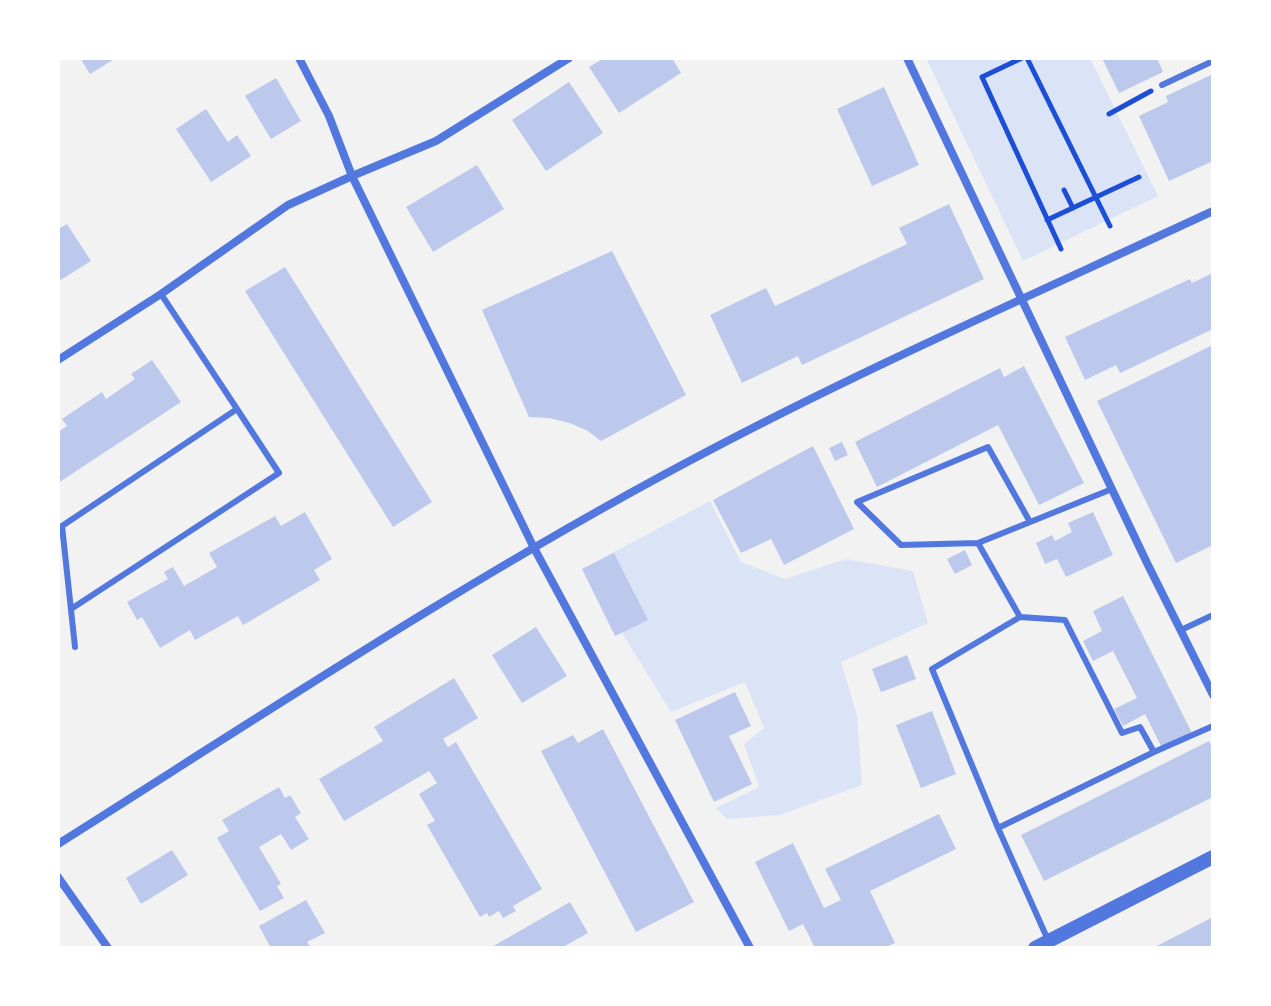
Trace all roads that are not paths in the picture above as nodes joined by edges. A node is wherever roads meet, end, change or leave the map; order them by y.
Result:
1 (299, 58) edge
2 (569, 58) edge
3 (907, 58) edge
4 (1213, 61) edge
5 (1162, 85) road end
6 (352, 176) junction
7 (1213, 211) edge
8 (161, 294) junction
9 (1022, 300) junction
10 (58, 360) edge
11 (237, 409) junction
12 (1112, 489) junction
13 (1030, 522) junction
14 (978, 543) junction
15 (534, 548) junction
16 (71, 609) junction
17 (1213, 615) edge
18 (1020, 617) junction
19 (1181, 630) junction
20 (75, 647) dead end
21 (1213, 695) edge
22 (1213, 726) edge
23 (1154, 752) junction
24 (998, 828) junction
25 (58, 844) edge
26 (1213, 857) edge
27 (58, 877) edge
28 (1041, 945) edge
29 (108, 948) edge
30 (750, 948) edge

1 - 6 street
2 - 6 street
3 - 9 street
4 - 5 lane
6 - 8 street
6 - 15 street
7 - 9 street
8 - 10 street
8 - 11 lane
9 - 12 street
9 - 15 street
11 - 16 lane
11 - 16 lane
12 - 13 lane
12 - 19 street
13 - 14 lane
13 - 14 lane
14 - 18 lane
15 - 25 street
15 - 30 street
16 - 20 lane
17 - 19 lane
18 - 23 lane
18 - 24 lane
19 - 21 street
22 - 23 lane
23 - 24 lane
24 - 28 lane
26 - 28 street
27 - 29 street

